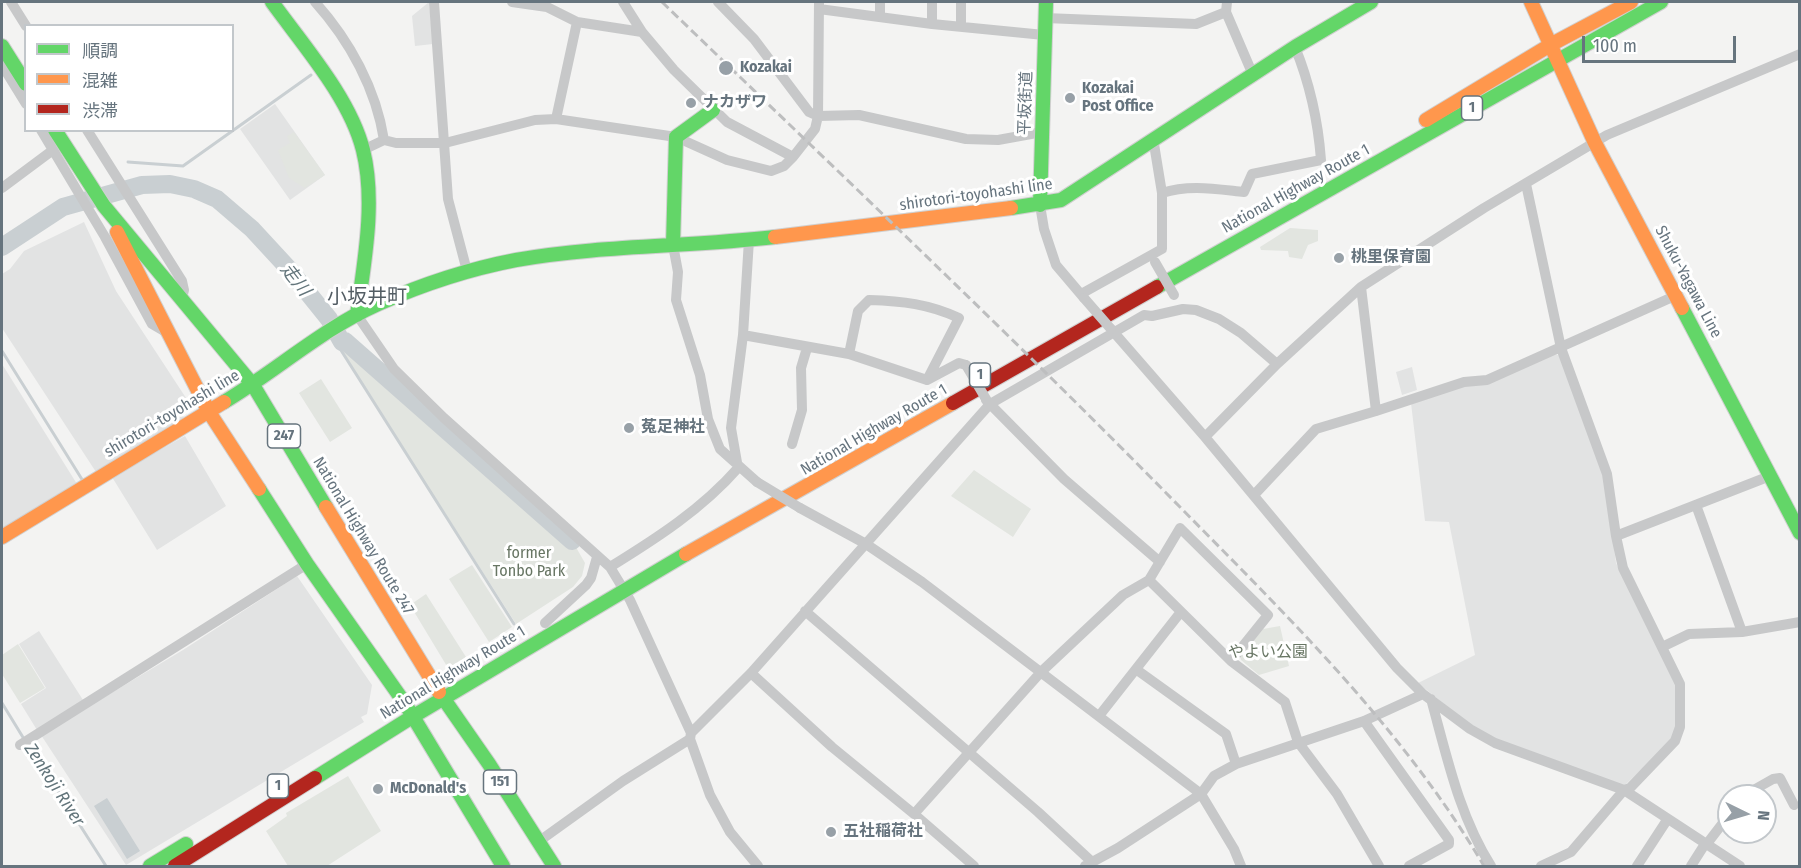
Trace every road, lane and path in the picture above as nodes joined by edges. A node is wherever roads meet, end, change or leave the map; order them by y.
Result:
1 (11, 2) edge
2 (272, 2) edge
3 (315, 2) edge
4 (434, 2) edge
5 (512, 2) edge
6 (623, 2) edge
7 (718, 2) edge
8 (880, 2) edge
9 (932, 2) edge
10 (961, 2) edge
11 (1046, 2) edge
12 (1371, 2) edge
13 (1531, 2) edge
14 (1632, 2) edge
15 (1661, 2) edge
16 (819, 5) edge
17 (1227, 7) edge
18 (880, 17) junction
19 (1045, 18) junction
20 (577, 22) junction
21 (25, 24) edge
22 (932, 24) junction
23 (961, 27) junction
24 (642, 32) junction
25 (1044, 34) junction
26 (1552, 44) junction
27 (2, 46) edge
28 (1295, 47) junction
29 (1800, 54) edge
30 (1558, 60) junction
31 (2, 65) edge
32 (1253, 75) junction
33 (24, 81) edge
34 (24, 101) edge
35 (713, 110) junction
36 (818, 116) junction
37 (556, 119) junction
38 (42, 132) edge
39 (56, 132) edge
40 (88, 132) edge
41 (1042, 132) junction
42 (676, 137) junction
43 (1153, 138) junction
44 (384, 140) junction
45 (445, 143) junction
46 (1595, 143) junction
47 (53, 150) junction
48 (363, 150) junction
49 (793, 157) junction
50 (1526, 184) junction
51 (2, 188) edge
52 (1162, 193) junction
53 (1040, 205) junction
54 (104, 206) junction
55 (749, 240) junction
56 (673, 246) junction
57 (1153, 259) junction
58 (467, 272) junction
59 (1361, 287) junction
60 (1677, 295) junction
61 (1082, 296) junction
62 (182, 298) junction
63 (1171, 313) junction
64 (357, 315) junction
65 (1112, 331) junction
66 (166, 333) junction
67 (744, 335) junction
68 (807, 348) junction
69 (1561, 348) junction
70 (849, 354) junction
71 (1277, 364) junction
72 (927, 380) junction
73 (253, 385) junction
74 (988, 402) junction
75 (1376, 411) junction
76 (209, 412) junction
77 (1205, 436) junction
78 (792, 444) dead end
79 (738, 468) junction
80 (1770, 476) junction
81 (1254, 495) junction
82 (1696, 505) junction
83 (1800, 533) edge
84 (1616, 536) junction
85 (2, 537) edge
86 (866, 544) junction
87 (597, 557) junction
88 (1160, 562) junction
89 (307, 564) junction
90 (610, 567) junction
91 (1149, 580) junction
92 (622, 585) junction
93 (805, 611) junction
94 (1180, 613) junction
95 (1800, 622) edge
96 (545, 623) junction
97 (1742, 632) junction
98 (1662, 647) junction
99 (1231, 661) junction
100 (1137, 670) junction
101 (1041, 672) junction
102 (751, 673) junction
103 (441, 693) junction
104 (1427, 697) junction
105 (409, 711) junction
106 (1099, 716) junction
107 (1365, 721) junction
108 (691, 736) junction
109 (1298, 742) junction
110 (20, 745) dead end
111 (969, 754) junction
112 (1236, 764) junction
113 (1763, 784) edge
114 (1624, 790) junction
115 (1201, 794) junction
116 (1794, 805) dead end
117 (914, 814) junction
118 (1667, 820) junction
119 (1717, 830) edge
120 (538, 842) junction
121 (1706, 844) junction
122 (498, 865) edge
123 (1088, 865) edge
124 (1637, 866) edge
125 (150, 867) edge
126 (175, 867) edge
127 (554, 867) edge
128 (758, 867) edge
129 (974, 867) edge
130 (1241, 867) edge
131 (1379, 867) edge
132 (1409, 867) edge
133 (1491, 867) edge
134 (1541, 867) edge
135 (1691, 867) edge
136 (1740, 867) edge

1 - 21 street
2 - 48 main road
3 - 44 street
4 - 45 street
5 - 20 street
6 - 24 street
7 - 36 street
8 - 18 street
9 - 22 street
10 - 23 street
11 - 19 main road, 平坂街道
12 - 28 main road, shirotori-toyohashi line
13 - 26 main road, Shuku-Yagawa Line
14 - 26 main road, National Highway Route 1 / 1
15 - 30 main road, National Highway Route 1 / 1
16 - 18 street
16 - 36 street
17 - 19 street
17 - 32 street
18 - 22 street
19 - 25 main road, 平坂街道
20 - 24 street
20 - 37 street
22 - 23 street
23 - 25 street
24 - 35 street
25 - 41 main road, 平坂街道
26 - 30 main road, Shuku-Yagawa Line
26 - 92 main road, National Highway Route 1 / 1
27 - 33 main road
28 - 32 main road, shirotori-toyohashi line
28 - 52 street
29 - 46 street
30 - 46 main road, Shuku-Yagawa Line
30 - 92 main road, National Highway Route 1 / 1
31 - 34 street
32 - 43 main road, shirotori-toyohashi line
35 - 42 main road
35 - 49 street
36 - 41 street
36 - 49 street
37 - 42 street
37 - 45 street
38 - 47 street
39 - 54 main road, National Highway Route 247 / 247
40 - 62 street
41 - 53 main road, 平坂街道
42 - 49 street
42 - 56 main road
43 - 52 street
43 - 53 main road, shirotori-toyohashi line
44 - 45 street
44 - 48 street
45 - 58 street
46 - 50 street
46 - 60 main road, Shuku-Yagawa Line
47 - 51 street
47 - 66 street
48 - 64 main road
50 - 59 street
50 - 69 street
52 - 57 street
53 - 55 main road, shirotori-toyohashi line
53 - 61 street
54 - 62 main road, National Highway Route 247 / 247
54 - 66 main road, National Highway Route 247 / 247
55 - 56 main road, shirotori-toyohashi line
55 - 67 street
56 - 58 main road, shirotori-toyohashi line
56 - 79 street
57 - 61 street
57 - 63 street, bridge
58 - 64 main road, shirotori-toyohashi line
59 - 71 street
59 - 75 street
60 - 69 street
60 - 80 main road, Shuku-Yagawa Line
61 - 65 street, bridge
62 - 73 main road, National Highway Route 247 / 247
63 - 65 street
63 - 71 street
64 - 73 main road, shirotori-toyohashi line
64 - 87 street
65 - 74 street
65 - 77 street
66 - 76 main road, National Highway Route 247 / 247
67 - 68 street
67 - 79 street
68 - 70 street
68 - 78 street
69 - 75 street
69 - 84 street
70 - 72 street
70 - 72 street
71 - 77 street
72 - 74 street, bridge
73 - 76 main road, shirotori-toyohashi line
73 - 103 main road, National Highway Route 247 / 247
74 - 86 street
74 - 88 street
75 - 81 street
76 - 85 main road, shirotori-toyohashi line
76 - 89 main road, National Highway Route 247 / 247
77 - 81 street
79 - 86 street, bridge
79 - 90 street
80 - 82 street
80 - 83 main road, Shuku-Yagawa Line
81 - 104 street
82 - 84 street
82 - 97 street
84 - 98 street
86 - 93 street
86 - 101 street
87 - 90 street
87 - 96 street
88 - 91 street
88 - 99 street
89 - 105 main road, National Highway Route 247 / 247
89 - 110 street
90 - 92 street
91 - 94 street
91 - 101 street
92 - 96 main road, National Highway Route 1 / 1
92 - 103 main road, National Highway Route 1 / 1
92 - 108 street
93 - 102 street
93 - 111 street
94 - 99 street
94 - 100 street
95 - 97 street
96 - 103 main road, National Highway Route 1 / 1
97 - 98 street
98 - 114 street
99 - 109 street
100 - 106 street
100 - 112 street
101 - 106 street
101 - 111 street
102 - 108 street
102 - 117 street
103 - 105 main road, National Highway Route 1 / 1
103 - 120 main road, 151
104 - 107 street
104 - 114 street
104 - 133 street
105 - 122 main road, 151
105 - 125 main road, National Highway Route 1 / 1
105 - 126 main road, National Highway Route 1 / 1
106 - 115 street
107 - 109 street
107 - 132 street
108 - 120 street
108 - 128 street
109 - 112 street
109 - 131 street
111 - 117 street
111 - 123 street
112 - 115 street
113 - 116 street
114 - 118 street
114 - 134 street
115 - 123 street
115 - 130 street
117 - 129 street
118 - 121 street
118 - 124 street
119 - 121 street
120 - 127 main road, 151
121 - 135 street
121 - 136 street

